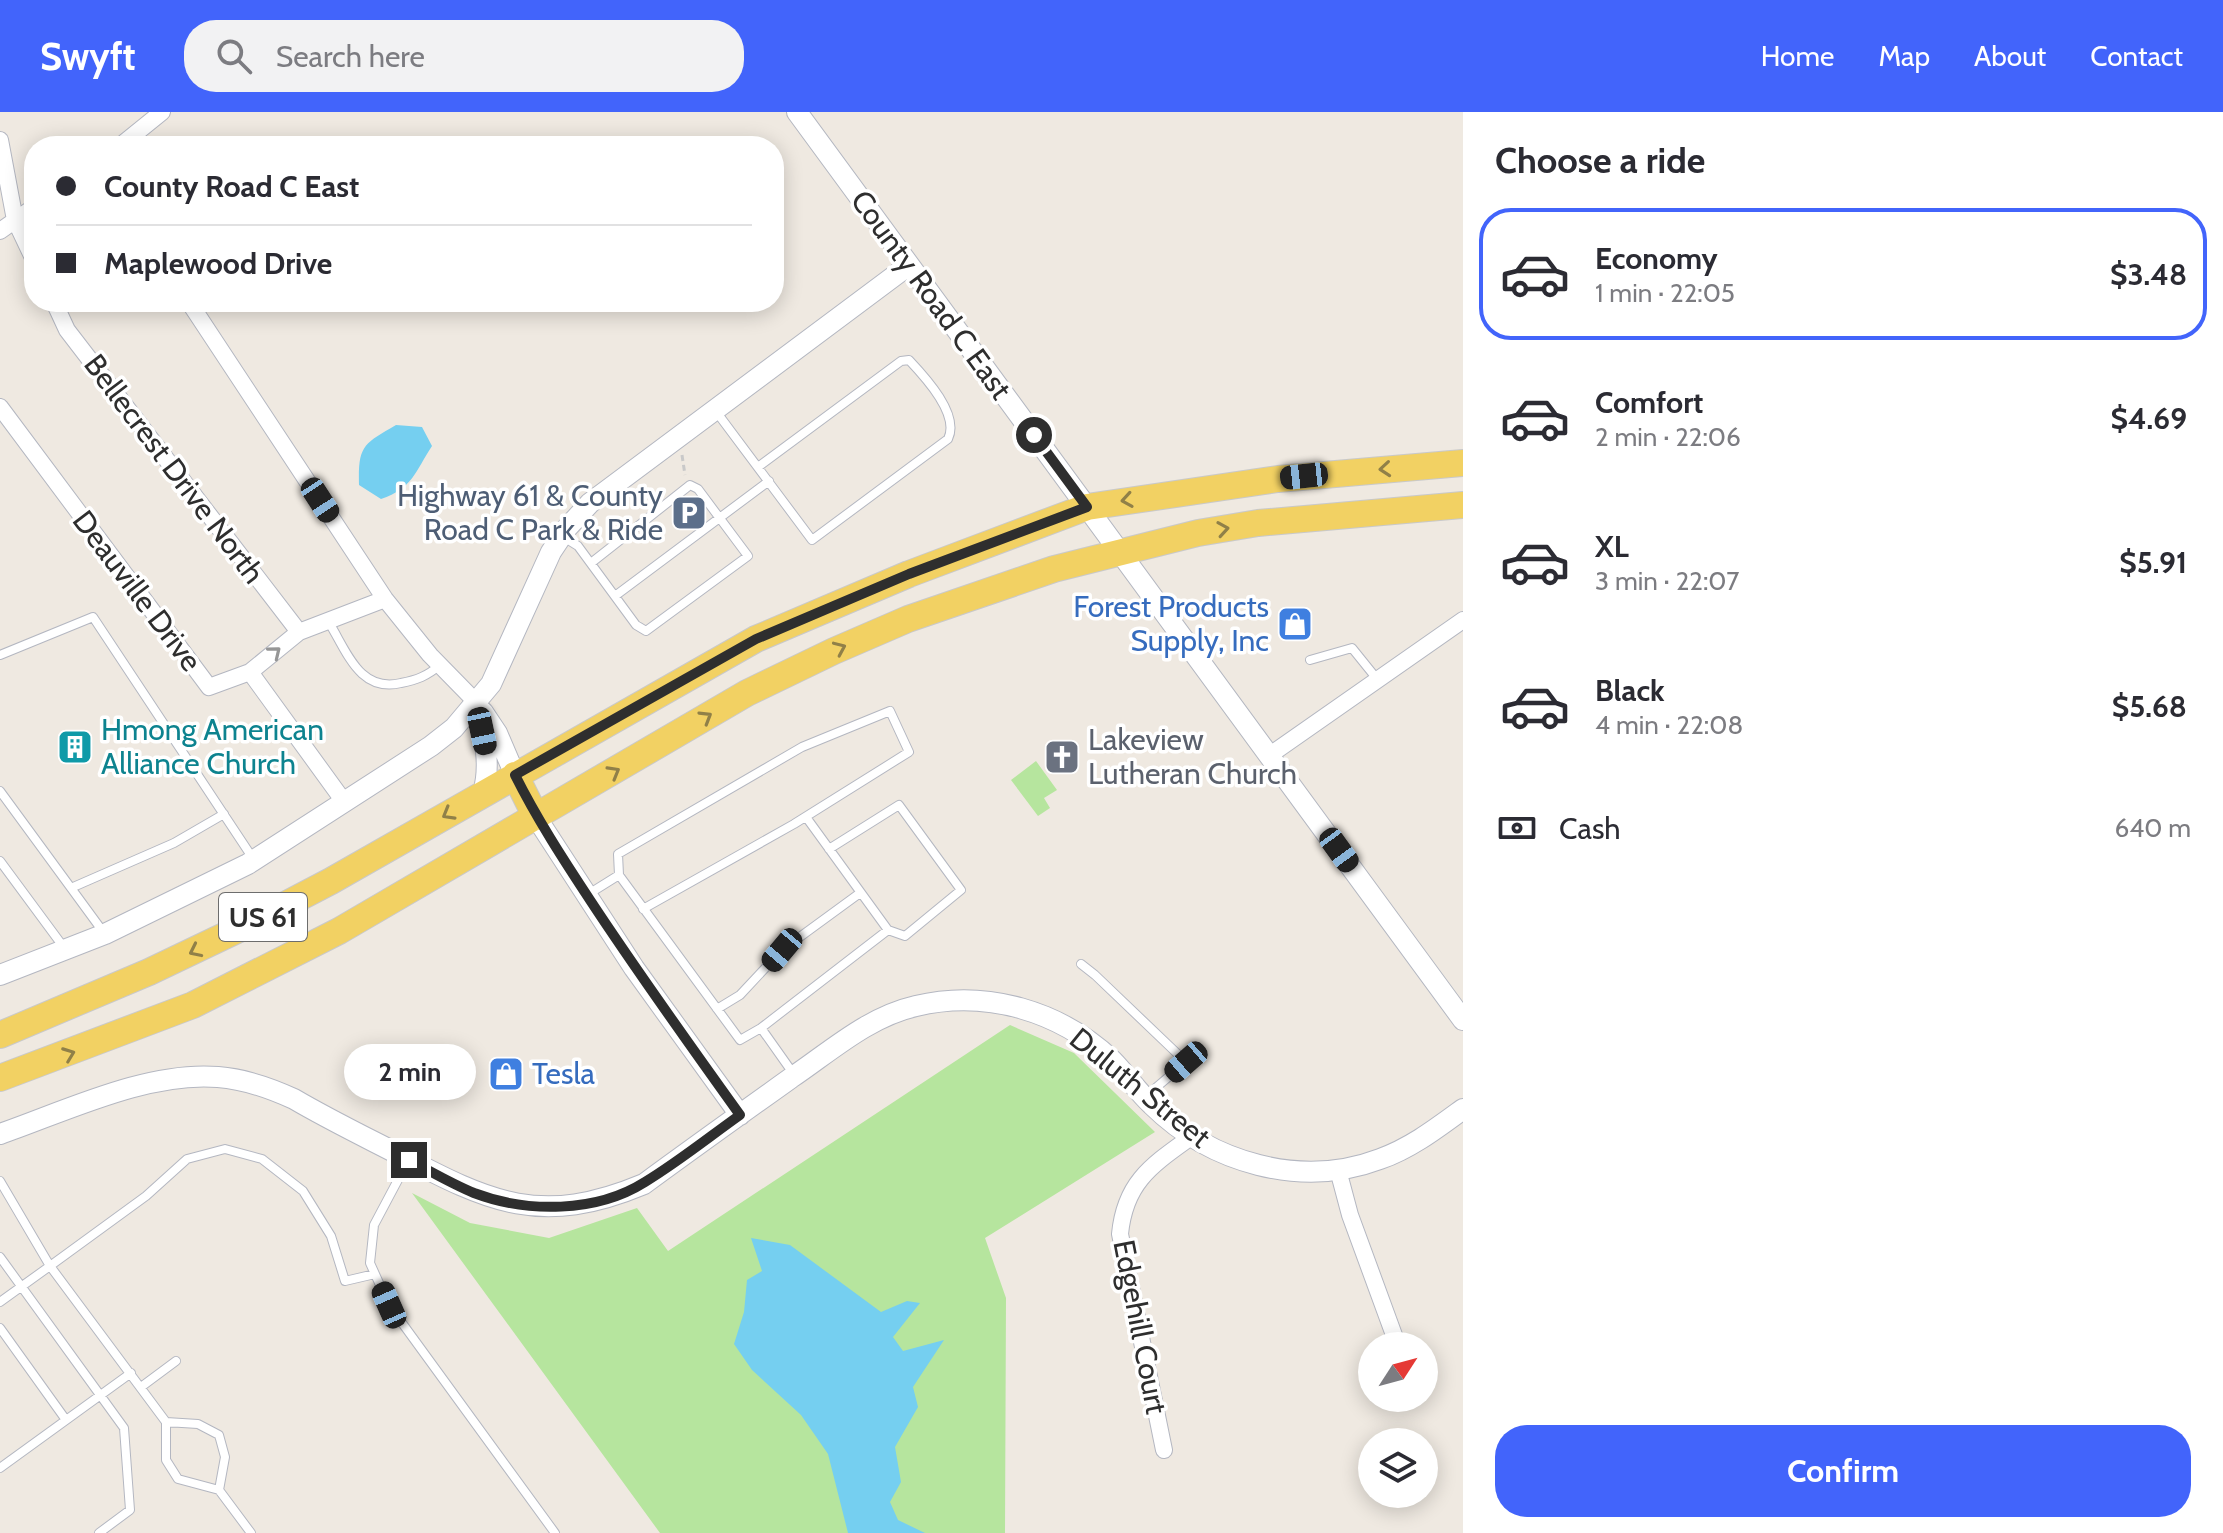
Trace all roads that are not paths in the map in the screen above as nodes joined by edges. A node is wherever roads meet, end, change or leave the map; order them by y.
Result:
1 (162, 112) edge
2 (797, 112) edge
3 (132, 136) edge
4 (0, 140) edge
5 (24, 214) edge
6 (15, 220) junction
7 (0, 231) edge
8 (24, 239) edge
9 (909, 265) junction
10 (59, 312) edge
11 (196, 312) edge
12 (0, 407) edge
13 (715, 409) junction
14 (1463, 463) edge
15 (758, 467) junction
16 (769, 481) junction
17 (1463, 505) edge
18 (1087, 507) junction
19 (720, 519) junction
20 (562, 536) junction
21 (1119, 551) junction
22 (591, 563) junction
23 (615, 596) junction
24 (385, 599) junction
25 (1463, 620) edge
26 (328, 621) junction
27 (299, 632) junction
28 (0, 655) edge
29 (1310, 660) dead end
30 (440, 665) junction
31 (250, 672) junction
32 (1378, 680) junction
33 (476, 702) junction
34 (1270, 755) junction
35 (515, 775) junction
36 (0, 791) edge
37 (483, 793) junction
38 (565, 800) junction
39 (345, 803) junction
40 (224, 814) junction
41 (536, 817) junction
42 (806, 817) junction
43 (829, 849) junction
44 (560, 856) junction
45 (255, 860) junction
46 (2, 866) edge
47 (619, 875) junction
48 (71, 888) junction
49 (860, 893) junction
50 (587, 895) junction
51 (643, 909) junction
52 (888, 930) junction
53 (105, 934) junction
54 (65, 950) junction
55 (1081, 964) dead end
56 (0, 975) edge
57 (717, 1009) junction
58 (1463, 1020) edge
59 (761, 1028) junction
60 (0, 1035) edge
61 (795, 1076) junction
62 (0, 1078) edge
63 (1144, 1097) junction
64 (1463, 1109) edge
65 (740, 1115) junction
66 (0, 1134) edge
67 (1191, 1137) junction
68 (409, 1160) junction
69 (1338, 1170) junction
70 (0, 1181) edge
71 (0, 1257) edge
72 (50, 1266) junction
73 (375, 1274) junction
74 (21, 1286) junction
75 (0, 1302) edge
76 (0, 1328) edge
77 (1393, 1332) edge
78 (176, 1361) dead end
79 (131, 1373) junction
80 (141, 1387) junction
81 (101, 1394) junction
82 (66, 1420) junction
83 (166, 1422) junction
84 (1164, 1450) dead end
85 (0, 1468) edge
86 (219, 1490) junction
87 (99, 1533) edge
88 (251, 1533) edge
89 (555, 1533) edge

1 - 3 street
2 - 9 street, County Road C East
4 - 6 street
5 - 6 street
6 - 7 street
6 - 8 street
9 - 13 street
9 - 18 street, County Road C East
10 - 27 street, Bellecrest Drive North
11 - 24 street
12 - 31 street, Deauville Drive
13 - 15 lane
13 - 20 street
14 -> 18 main road, US 61
15 - 16 lane
15 - 16 lane
16 - 19 lane
21 -> 17 main road, US 61
18 - 21 street, County Road C East
18 - 35 main road, US 61
19 - 22 lane
19 - 23 lane
19 - 23 lane
20 - 22 lane
20 - 33 street
21 - 34 street, County Road C East
38 -> 21 main road, US 61
22 - 23 lane
24 - 26 street
24 - 30 street
25 - 32 street
26 - 27 street
26 - 30 lane
31 -> 27 street
28 - 40 lane
29 - 32 lane
30 - 33 street
31 - 39 street, Deauville Drive
32 - 34 street
33 - 35 street
33 - 37 street
33 - 39 street
34 - 58 street, County Road C East
35 - 37 main road, US 61
35 - 41 main road
36 - 48 lane
37 -> 60 main road, US 61
38 - 41 main road, US 61
38 - 44 street
39 - 45 street
40 - 45 lane
40 - 48 lane
41 - 44 street
62 -> 41 main road, US 61
42 - 43 lane
42 - 47 lane
42 - 51 lane
43 - 49 lane
43 - 52 lane
44 - 50 street
45 - 53 street
46 - 54 lane
47 - 50 lane
47 - 51 lane
48 - 53 lane
49 - 52 lane
49 - 57 lane
50 - 65 street
51 - 57 lane
52 - 59 lane
53 - 54 street
54 - 56 street
55 - 63 lane
57 - 59 lane
59 - 61 lane
61 - 63 street, Duluth Street
61 - 65 street, Duluth Street
63 - 67 street, Duluth Street
64 - 69 street, Duluth Street
65 - 68 street, Duluth Street
66 - 68 street, Duluth Street
67 - 69 street, Duluth Street
67 - 84 street, Edgehill Court
68 - 73 lane
69 - 77 street
70 - 72 lane
71 - 74 lane
72 - 73 lane
72 - 74 lane
72 - 79 lane
73 - 89 lane
74 - 75 lane
74 - 81 lane
76 - 82 lane
78 - 80 lane
79 - 80 lane
79 - 81 lane
80 - 83 lane
81 - 82 lane
81 - 87 lane
82 - 85 lane
83 - 86 lane
83 - 86 lane
86 - 88 lane

